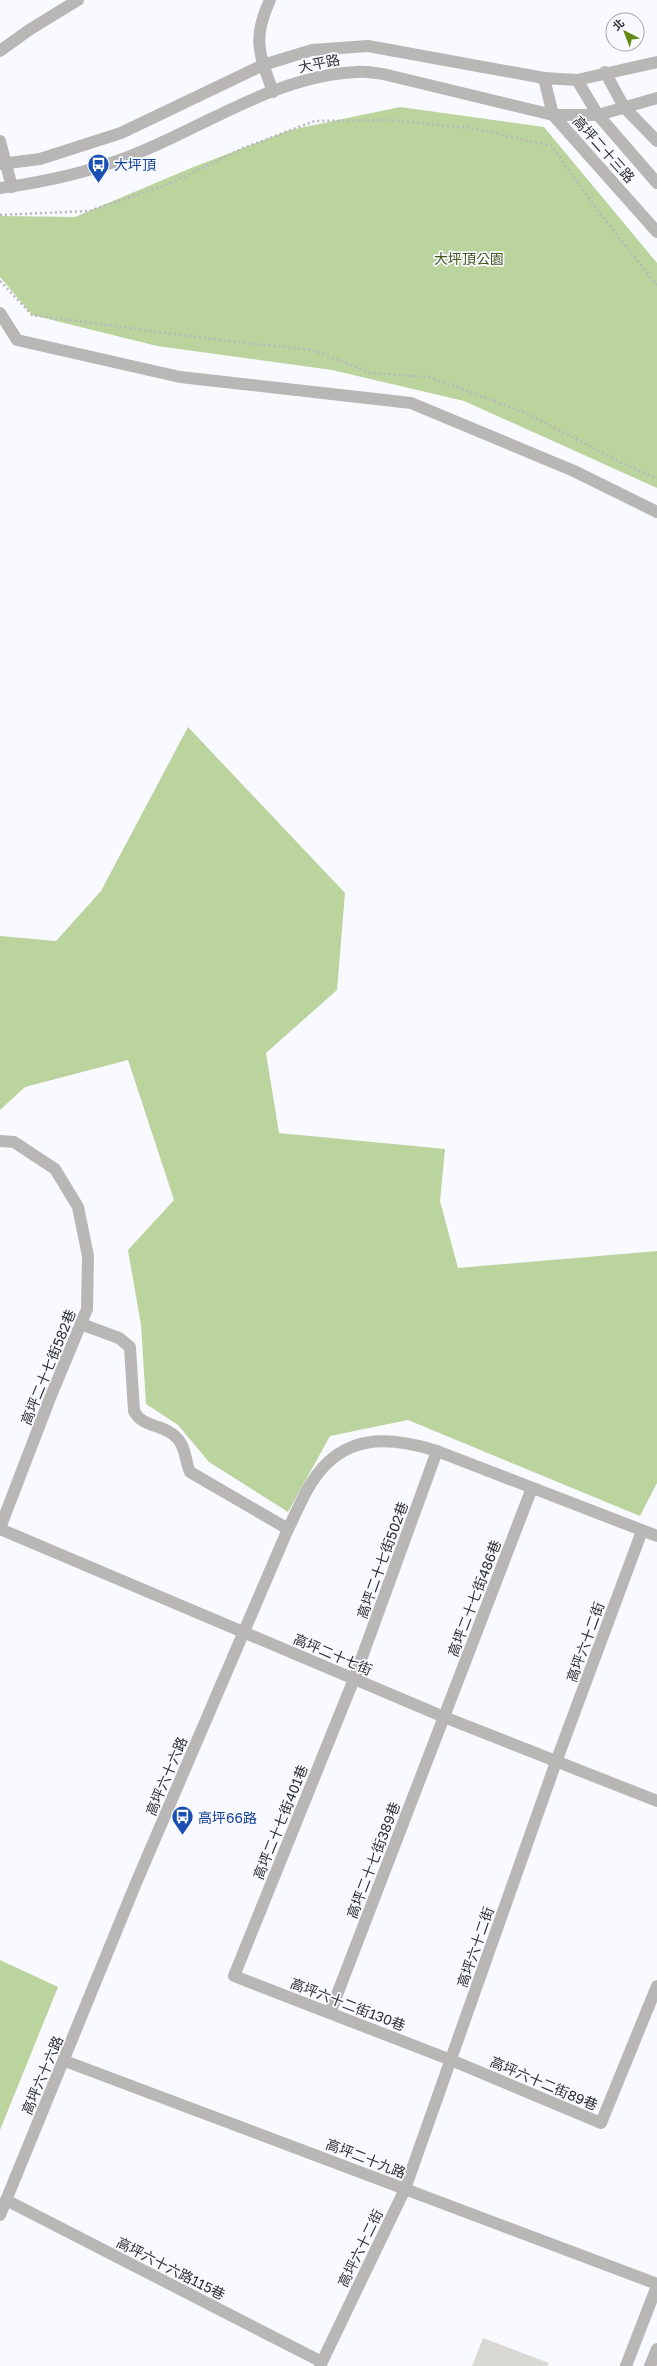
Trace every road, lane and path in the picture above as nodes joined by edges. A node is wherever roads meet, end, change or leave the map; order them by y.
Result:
1 (78, 0) edge
2 (270, 0) edge
3 (0, 51) edge
4 (657, 62) edge
5 (263, 65) junction
6 (605, 72) junction
7 (544, 78) junction
8 (577, 80) junction
9 (273, 92) junction
10 (657, 98) edge
11 (624, 106) junction
12 (553, 115) junction
13 (598, 115) junction
14 (0, 141) edge
15 (657, 141) edge
16 (4, 164) edge
17 (657, 183) edge
18 (6, 187) edge
19 (0, 215) edge
20 (657, 232) edge
21 (0, 281) edge
22 (657, 285) edge
23 (0, 313) edge
24 (657, 478) edge
25 (657, 512) edge
26 (0, 1141) edge
27 (81, 1324) junction
28 (437, 1451) junction
29 (532, 1488) junction
30 (0, 1528) edge
31 (288, 1529) junction
32 (642, 1530) junction
33 (657, 1536) edge
34 (244, 1633) junction
35 (354, 1679) junction
36 (444, 1717) junction
37 (556, 1762) junction
38 (657, 1801) edge
39 (234, 1976) joint
40 (657, 1986) edge
41 (330, 2013) junction
42 (451, 2060) junction
43 (65, 2061) junction
44 (405, 2189) junction
45 (6, 2200) junction
46 (0, 2215) edge
47 (657, 2285) edge
48 (657, 2349) edge
49 (321, 2364) edge
50 (626, 2366) edge
51 (650, 2366) edge

1 - 3 street
2 - 5 street
4 - 6 street, 大平路
5 - 7 street, 大平路
5 - 9 street
5 - 16 street, 大平路
6 - 8 street, 大平路
6 - 11 street
7 - 8 street, 大平路
7 - 12 street, 高坪二十三路
8 - 13 street, 高坪二十三路
9 - 12 street, 大平路
9 - 18 street, 大平路
10 - 11 street, 大平路
11 - 13 street, 大平路
11 - 15 street
12 - 13 street, 大平路
12 - 20 street, 高坪二十三路
13 - 17 street, 高坪二十三路
14 - 16 street
16 - 18 street
19 - 22 path
21 - 24 path
23 - 25 street
26 - 27 street, 高坪二十七街582巷
27 - 30 street, 高坪二十七街582巷
27 - 31 street
28 - 29 street, 高坪六十六路
28 - 31 street, 高坪六十六路
28 - 35 street, 高坪二十七街502巷
29 - 32 street, 高坪六十六路
29 - 36 street, 高坪二十七街486巷
30 - 34 street, 高坪二十七街
31 - 34 street, 高坪六十六路
32 - 33 street, 高坪六十六路
32 - 37 street, 高坪六十二街
34 - 35 street, 高坪二十七街
34 - 43 street, 高坪六十六路
35 - 36 street, 高坪二十七街
35 - 39 street, 高坪二十七街401巷
36 - 37 street, 高坪二十七街
36 - 41 street, 高坪二十七街389巷
37 - 38 street, 高坪二十七街
37 - 42 street, 高坪六十二街
39 - 41 street, 高坪六十二街130巷
40 - 42 street, 高坪六十二街89巷
41 - 42 street, 高坪六十二街130巷
42 - 44 street, 高坪六十二街
43 - 44 street, 高坪二十九路
43 - 45 street, 高坪六十六路
44 - 47 street, 高坪二十九路
44 - 49 street, 高坪六十二街
45 - 46 street, 高坪六十六路
45 - 49 street, 高坪六十六路115巷
47 - 50 street
48 - 51 street

